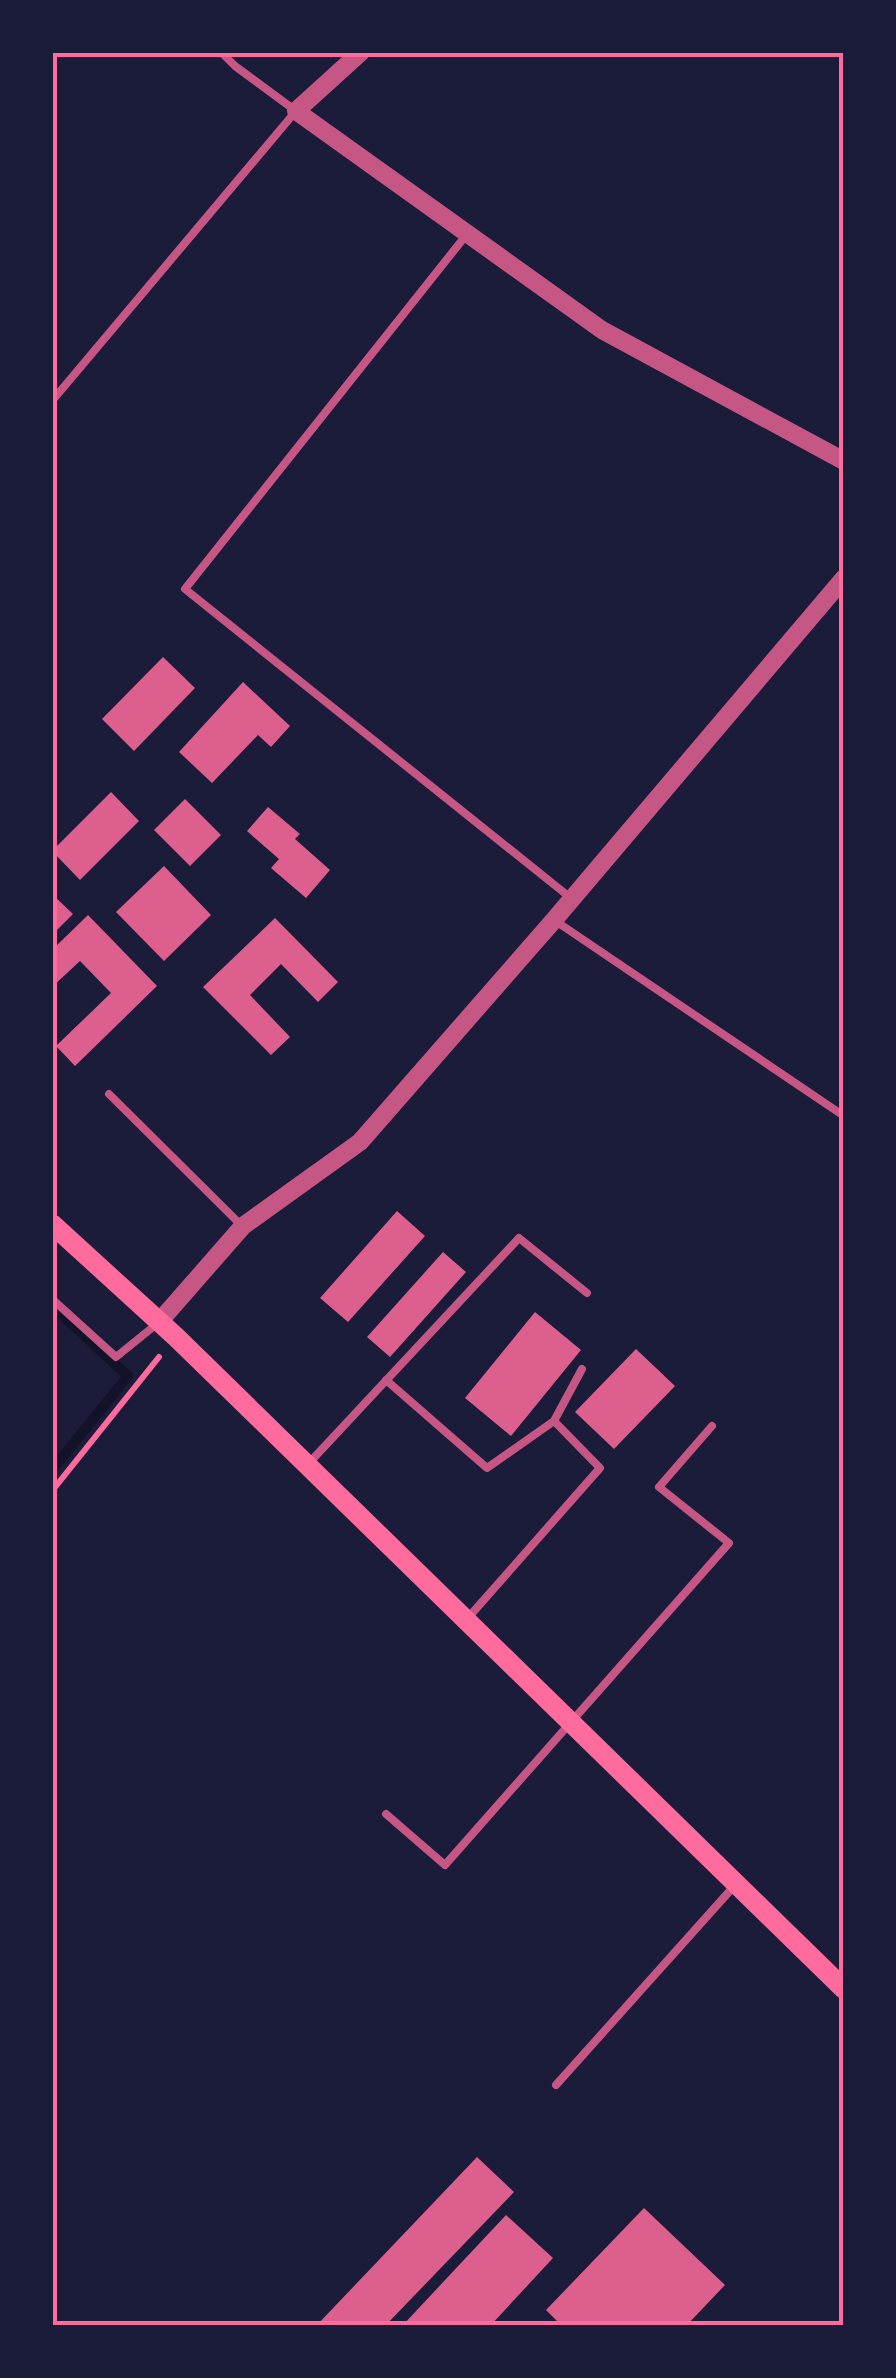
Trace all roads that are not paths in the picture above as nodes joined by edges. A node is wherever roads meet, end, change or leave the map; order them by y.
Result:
1 (220, 52) edge
2 (361, 52) edge
3 (296, 111) junction
4 (467, 234) junction
5 (52, 401) edge
6 (844, 461) edge
7 (844, 578) edge
8 (572, 898) junction
9 (554, 920) junction
10 (109, 1094) dead end
11 (843, 1116) edge
12 (52, 1224) edge
13 (243, 1226) junction
14 (587, 1293) dead end
15 (52, 1299) edge
16 (159, 1322) junction
17 (582, 1369) dead end
18 (386, 1380) junction
19 (554, 1421) junction
20 (712, 1426) dead end
21 (307, 1465) junction
22 (466, 1620) junction
23 (570, 1722) junction
24 (386, 1814) dead end
25 (736, 1884) junction
26 (844, 1989) edge
27 (556, 2085) dead end

1 - 3 lane
2 - 3 street
3 - 4 street
3 - 5 lane
4 - 6 street
4 - 8 lane
7 - 8 street
8 - 9 street
9 - 11 lane
9 - 13 street
10 - 13 lane
12 - 16 main road
13 - 16 street
14 - 18 lane
15 - 16 lane
16 - 21 main road
17 - 19 lane
18 - 19 lane
18 - 21 lane
19 - 22 lane
20 - 23 lane
21 - 22 main road
22 - 23 main road
23 - 24 lane
23 - 25 main road
25 - 26 main road
25 - 27 lane

